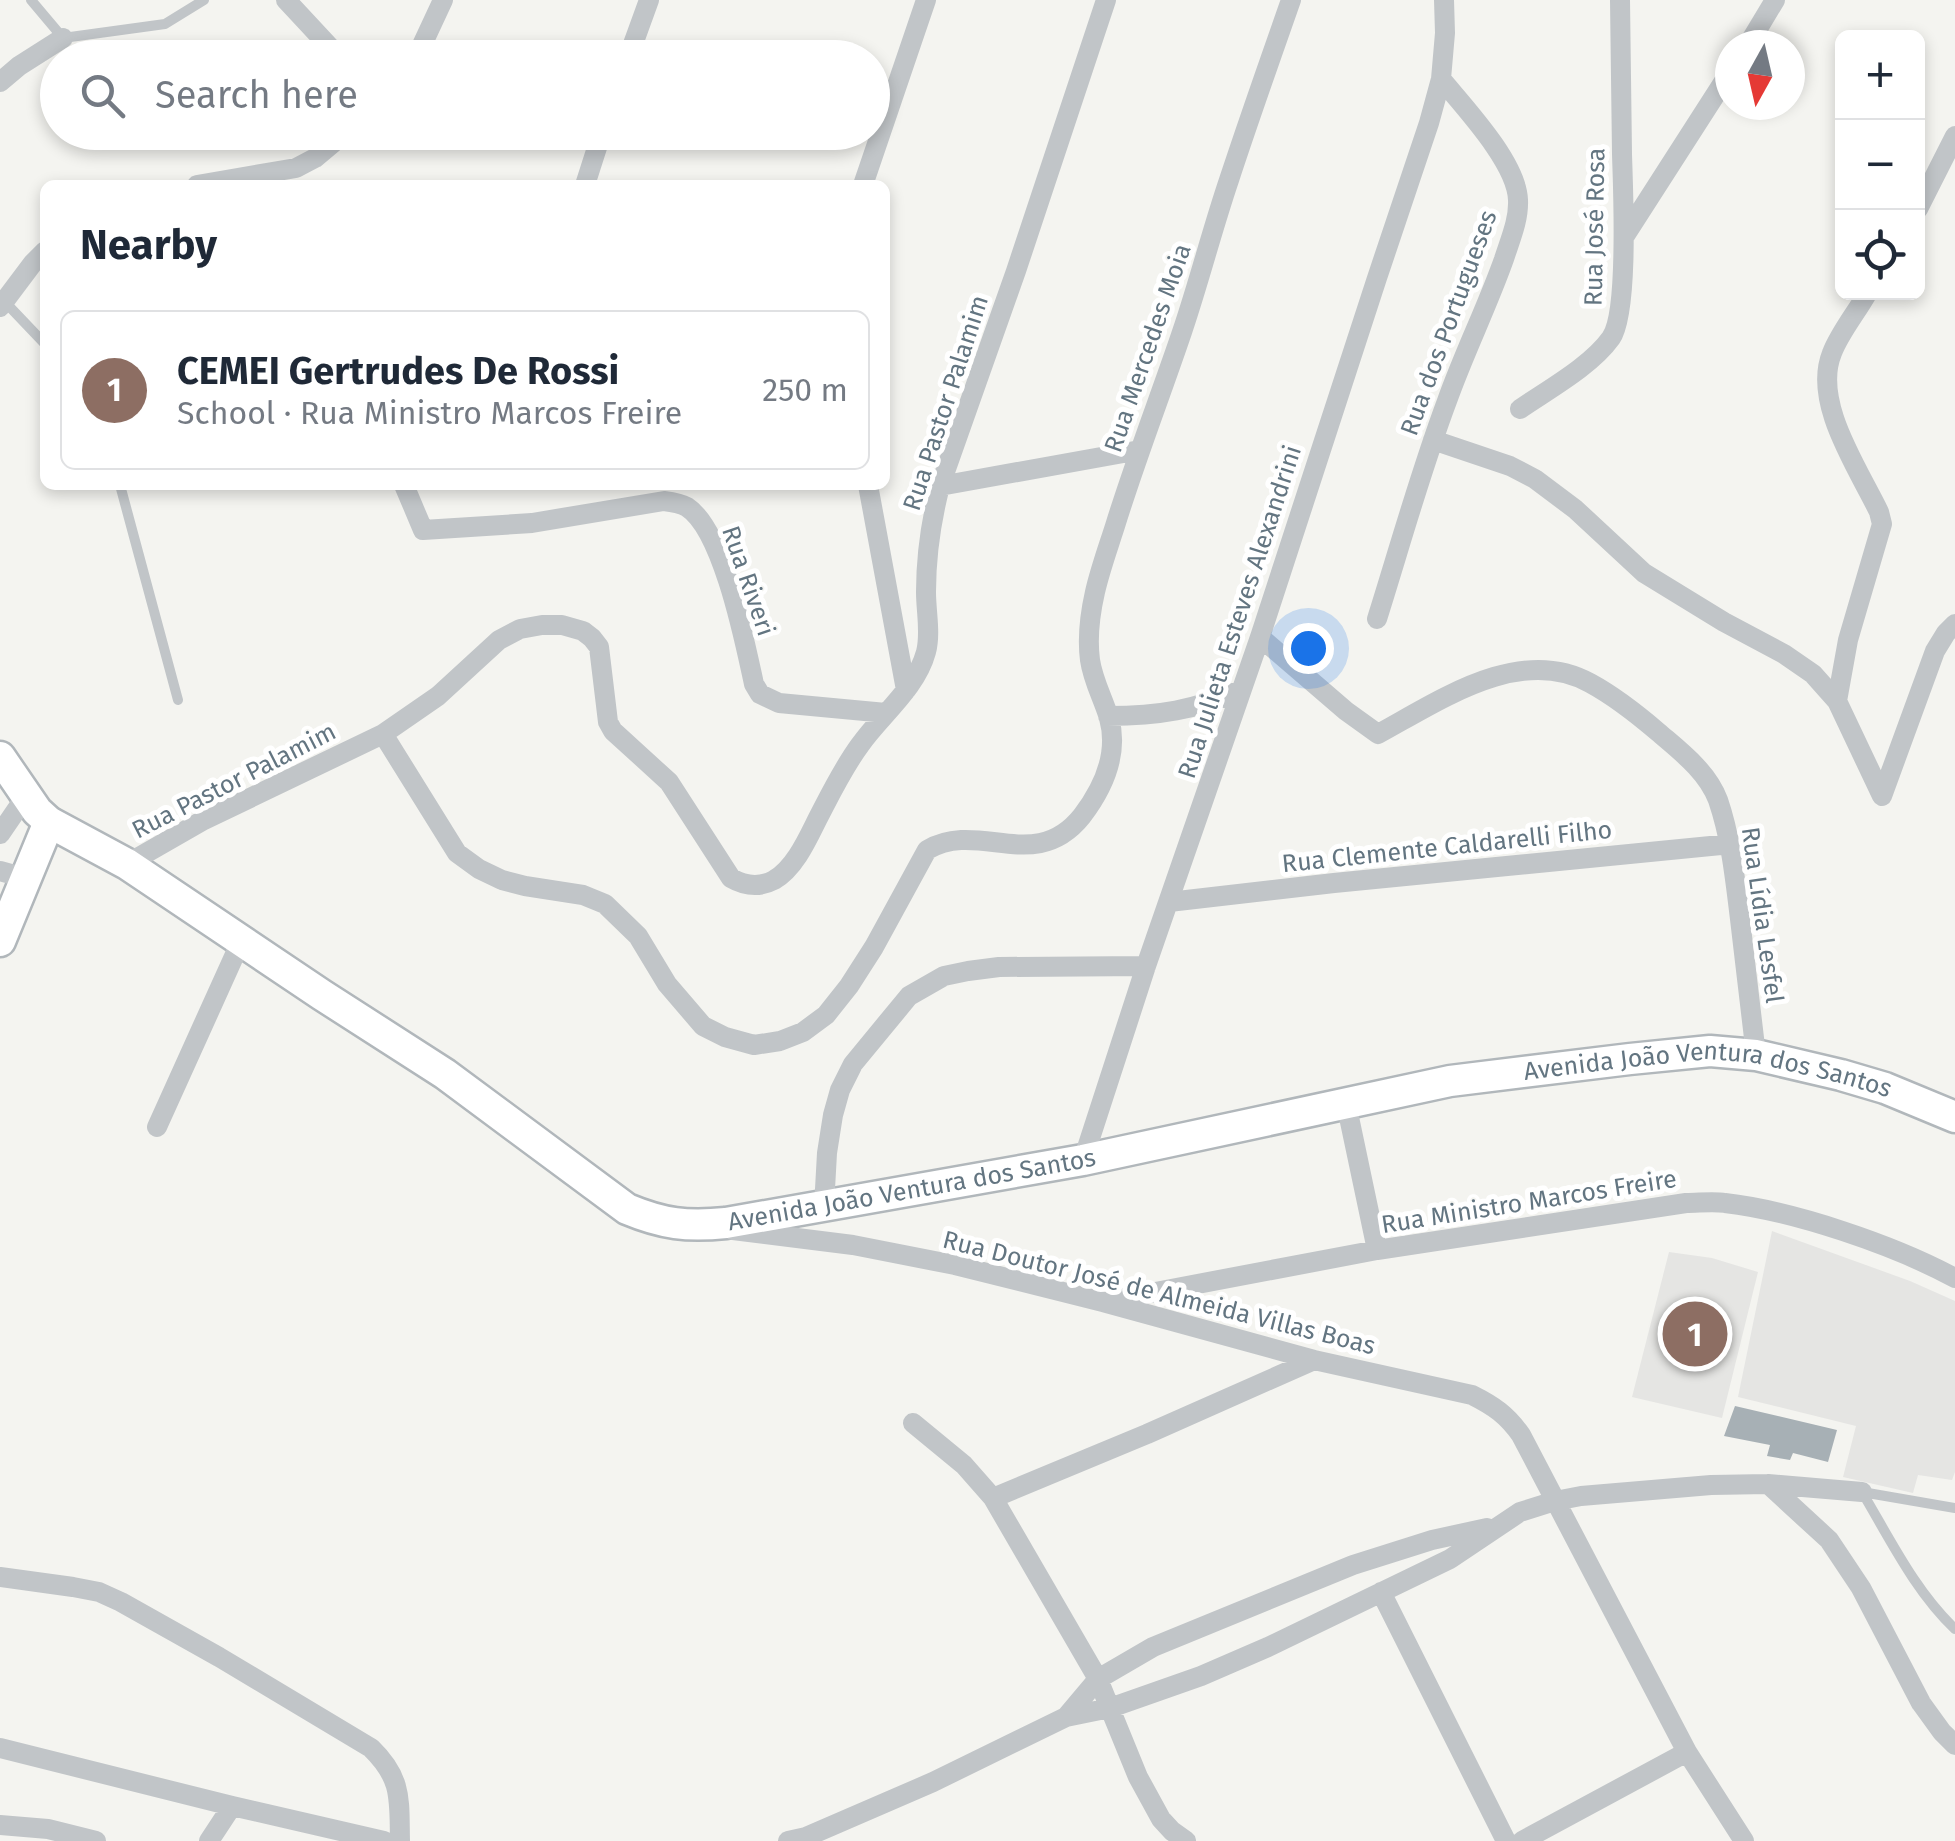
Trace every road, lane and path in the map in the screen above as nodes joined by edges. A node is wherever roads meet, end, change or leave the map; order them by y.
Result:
1 (31, 0) edge
2 (204, 0) edge
3 (286, 0) edge
4 (444, 0) edge
5 (649, 0) edge
6 (926, 0) edge
7 (1106, 0) edge
8 (1291, 0) edge
9 (1444, 0) edge
10 (1620, 0) edge
11 (1775, 0) edge
12 (1757, 30) edge
13 (63, 38) junction
14 (60, 40) edge
15 (323, 40) edge
16 (425, 40) edge
17 (635, 40) edge
18 (40, 53) edge
19 (1441, 79) junction
20 (0, 82) edge
21 (1715, 95) edge
22 (890, 107) edge
23 (1955, 136) edge
24 (325, 150) edge
25 (596, 150) edge
26 (876, 150) edge
27 (226, 180) edge
28 (587, 180) edge
29 (866, 180) edge
30 (1925, 194) edge
31 (1624, 238) junction
32 (40, 256) edge
33 (1863, 300) edge
34 (2, 304) edge
35 (40, 339) edge
36 (1520, 409) dead end
37 (1433, 440) junction
38 (1140, 450) junction
39 (940, 486) junction
40 (121, 490) edge
41 (406, 490) edge
42 (869, 490) edge
43 (1377, 619) dead end
44 (1955, 624) edge
45 (1260, 637) junction
46 (906, 690) junction
47 (1241, 690) junction
48 (178, 700) dead end
49 (1837, 701) junction
50 (886, 713) junction
51 (1108, 716) junction
52 (383, 734) junction
53 (0, 757) edge
54 (26, 796) junction
55 (50, 822) junction
56 (0, 834) edge
57 (1730, 844) junction
58 (127, 864) junction
59 (12, 874) edge
60 (1169, 902) junction
61 (0, 941) edge
62 (241, 941) junction
63 (1146, 966) junction
64 (1756, 1055) junction
65 (1346, 1104) junction
66 (1955, 1116) edge
67 (157, 1127) dead end
68 (1083, 1160) junction
69 (824, 1206) junction
70 (696, 1226) junction
71 (1377, 1250) junction
72 (1955, 1278) edge
73 (1102, 1302) junction
74 (1314, 1360) junction
75 (913, 1423) dead end
76 (1768, 1484) junction
77 (1862, 1492) junction
78 (993, 1498) junction
79 (1555, 1501) junction
80 (1955, 1508) edge
81 (1504, 1524) junction
82 (0, 1577) edge
83 (1381, 1592) junction
84 (1955, 1629) edge
85 (1098, 1679) junction
86 (1110, 1708) junction
87 (1066, 1717) junction
88 (1955, 1744) edge
89 (0, 1748) edge
90 (1687, 1752) junction
91 (232, 1806) junction
92 (0, 1826) edge
93 (798, 1840) edge
94 (96, 1841) edge
95 (209, 1841) edge
96 (384, 1841) edge
97 (400, 1841) edge
98 (1186, 1841) edge
99 (1506, 1841) edge
100 (1522, 1841) edge
101 (1744, 1841) edge

1 - 13 lane
2 - 13 lane
3 - 15 street
4 - 16 street
5 - 17 street
6 - 22 street
7 - 39 street, Rua Pastor Palamim
8 - 38 street, Rua Mercedes Moia
9 - 19 street
10 - 31 street, Rua José Rosa
11 - 12 street
13 - 14 street
18 - 20 street
19 - 37 street, Rua dos Portugueses
19 - 45 street, Rua Julieta Esteves Alexandrini
21 - 31 street
23 - 30 street
24 - 27 street
25 - 28 street
26 - 29 street
31 - 36 street, Rua José Rosa
32 - 34 street
33 - 49 street
34 - 35 lane
37 - 43 street, Rua dos Portugueses
37 - 49 street
38 - 39 street
38 - 51 street, Rua Mercedes Moia
39 - 46 street, Rua Pastor Palamim
40 - 48 lane
41 - 50 street, Rua Riveri
42 - 46 street
44 - 49 street
45 - 47 street, Rua Julieta Esteves Alexandrini
45 - 57 street, Rua Lídia Lesfel
46 - 50 street, Rua Pastor Palamim
47 - 51 street
47 - 60 street, Rua Julieta Esteves Alexandrini
50 - 52 street, Rua Pastor Palamim
51 - 52 street, Rua Mercedes Moia
52 - 58 street, Rua Pastor Palamim
53 - 54 main road, Avenida João Ventura dos Santos
54 - 55 main road, Avenida João Ventura dos Santos
54 - 56 street
55 - 58 main road, Avenida João Ventura dos Santos
55 - 59 main road
57 - 60 street, Rua Clemente Caldarelli Filho
57 - 64 street, Rua Lídia Lesfel
58 - 62 main road, Avenida João Ventura dos Santos
59 - 61 main road
60 - 63 street, Rua Julieta Esteves Alexandrini
62 - 67 street
62 - 70 main road, Avenida João Ventura dos Santos
63 - 68 street, Rua Julieta Esteves Alexandrini
63 - 69 street
64 - 65 main road, Avenida João Ventura dos Santos
64 - 66 main road, Avenida João Ventura dos Santos
65 - 68 main road, Avenida João Ventura dos Santos
65 - 71 street
68 - 69 main road, Avenida João Ventura dos Santos
69 - 70 main road, Avenida João Ventura dos Santos
70 - 73 street, Rua Doutor José de Almeida Villas Boas
71 - 72 street, Rua Ministro Marcos Freire
71 - 73 street, Rua Ministro Marcos Freire
73 - 74 street, Rua Doutor José de Almeida Villas Boas
74 - 78 street
74 - 79 street, Rua Doutor José de Almeida Villas Boas
75 - 78 street
76 - 77 street
76 - 79 street
76 - 88 street
77 - 80 lane
77 - 84 lane
78 - 85 street
79 - 81 street
79 - 90 street, Rua Doutor José de Almeida Villas Boas
81 - 83 street
81 - 85 street
82 - 97 street
83 - 86 street
83 - 99 street
85 - 86 street
85 - 87 street
86 - 87 street
86 - 98 street
87 - 93 street
89 - 91 street
90 - 100 street
90 - 101 street, Rua Doutor José de Almeida Villas Boas
91 - 95 street
91 - 96 street
92 - 94 street

